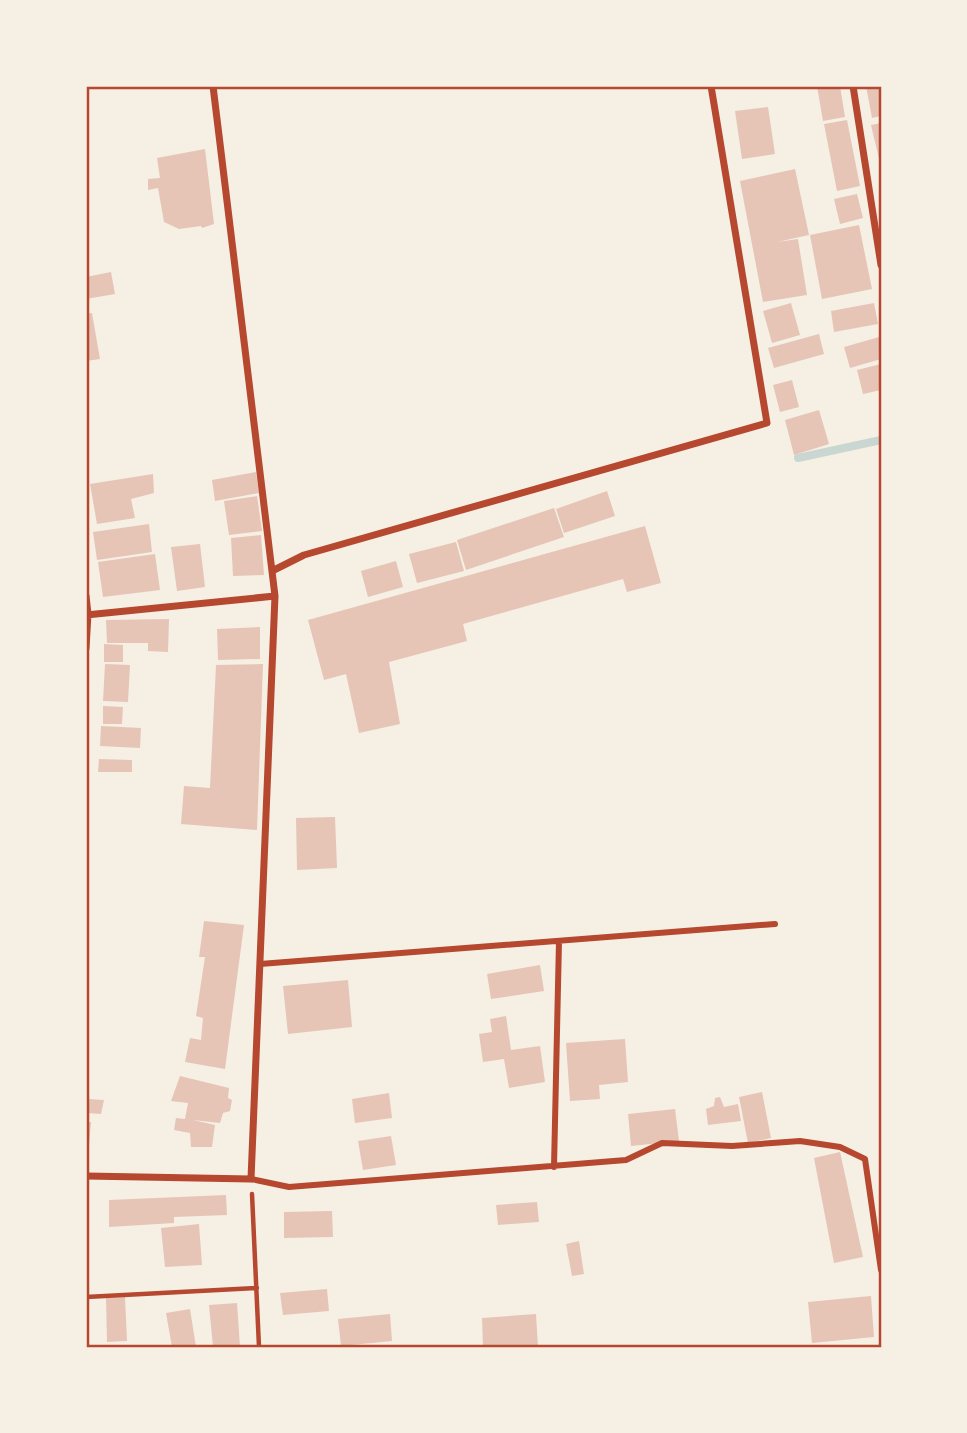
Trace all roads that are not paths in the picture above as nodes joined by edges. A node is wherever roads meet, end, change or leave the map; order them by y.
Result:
1 (213, 86) edge
2 (712, 86) edge
3 (853, 86) edge
4 (881, 265) edge
5 (272, 571) junction
6 (86, 596) edge
7 (275, 596) junction
8 (87, 615) edge
9 (86, 648) edge
10 (775, 924) dead end
11 (559, 941) junction
12 (260, 964) junction
13 (554, 1167) junction
14 (86, 1175) edge
15 (251, 1179) junction
16 (881, 1270) edge

1 - 5 street
2 - 5 street
3 - 4 street
5 - 7 street
6 - 8 street
7 - 8 street
7 - 12 street
8 - 9 street
10 - 11 street
11 - 12 street
11 - 13 street
12 - 15 street
13 - 15 street
13 - 16 street
14 - 15 street

